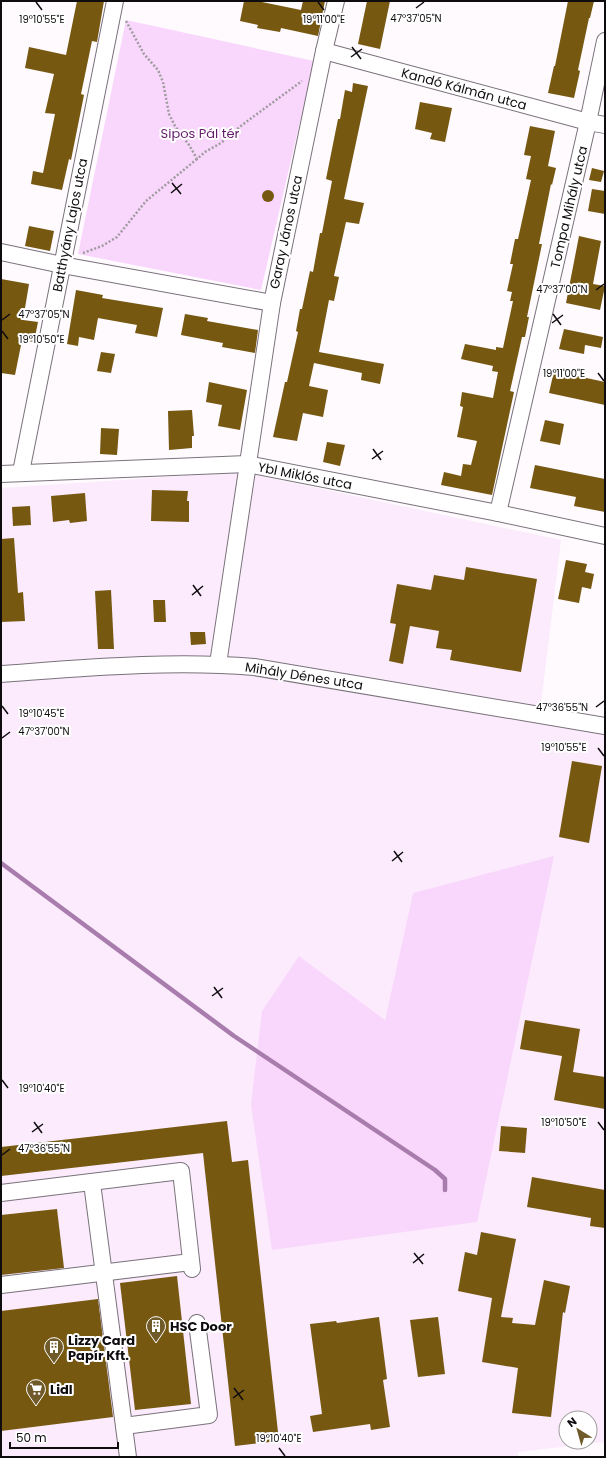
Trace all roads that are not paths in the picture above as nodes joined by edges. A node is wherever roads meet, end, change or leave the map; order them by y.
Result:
1 (115, 1) edge
2 (336, 1) edge
3 (605, 41) edge
4 (324, 51) junction
5 (588, 122) junction
6 (605, 125) edge
7 (1, 252) edge
8 (62, 265) junction
9 (272, 303) junction
10 (247, 464) junction
11 (21, 472) junction
12 (1, 474) edge
13 (498, 513) junction
14 (605, 536) edge
15 (218, 664) junction
16 (1, 674) edge
17 (605, 726) edge
18 (92, 1183) junction
19 (1, 1193) edge
20 (104, 1272) junction
21 (1, 1285) edge
22 (197, 1323) dead end
23 (124, 1426) junction
24 (128, 1457) edge

1 - 8 street, Batthyány Lajos utca
2 - 4 street, Garay János utca
3 - 5 street, Tompa Mihály utca
4 - 5 street, Kandó Kálmán utca
4 - 9 street, Garay János utca
5 - 6 street, Kandó Kálmán utca
5 - 13 street, Tompa Mihály utca
7 - 8 street
8 - 9 street
8 - 11 street, Batthyány Lajos utca
9 - 10 street, Garay János utca
10 - 11 street, Ybl Miklós utca
10 - 13 street, Ybl Miklós utca
10 - 15 street, Garay János utca
11 - 12 street, Ybl Miklós utca
13 - 14 street, Ybl Miklós utca
15 - 16 street, Mihály Dénes utca
15 - 17 street, Mihály Dénes utca
18 - 19 street
18 - 20 street
18 - 20 street
20 - 21 street
20 - 23 street
22 - 23 street
23 - 24 street

